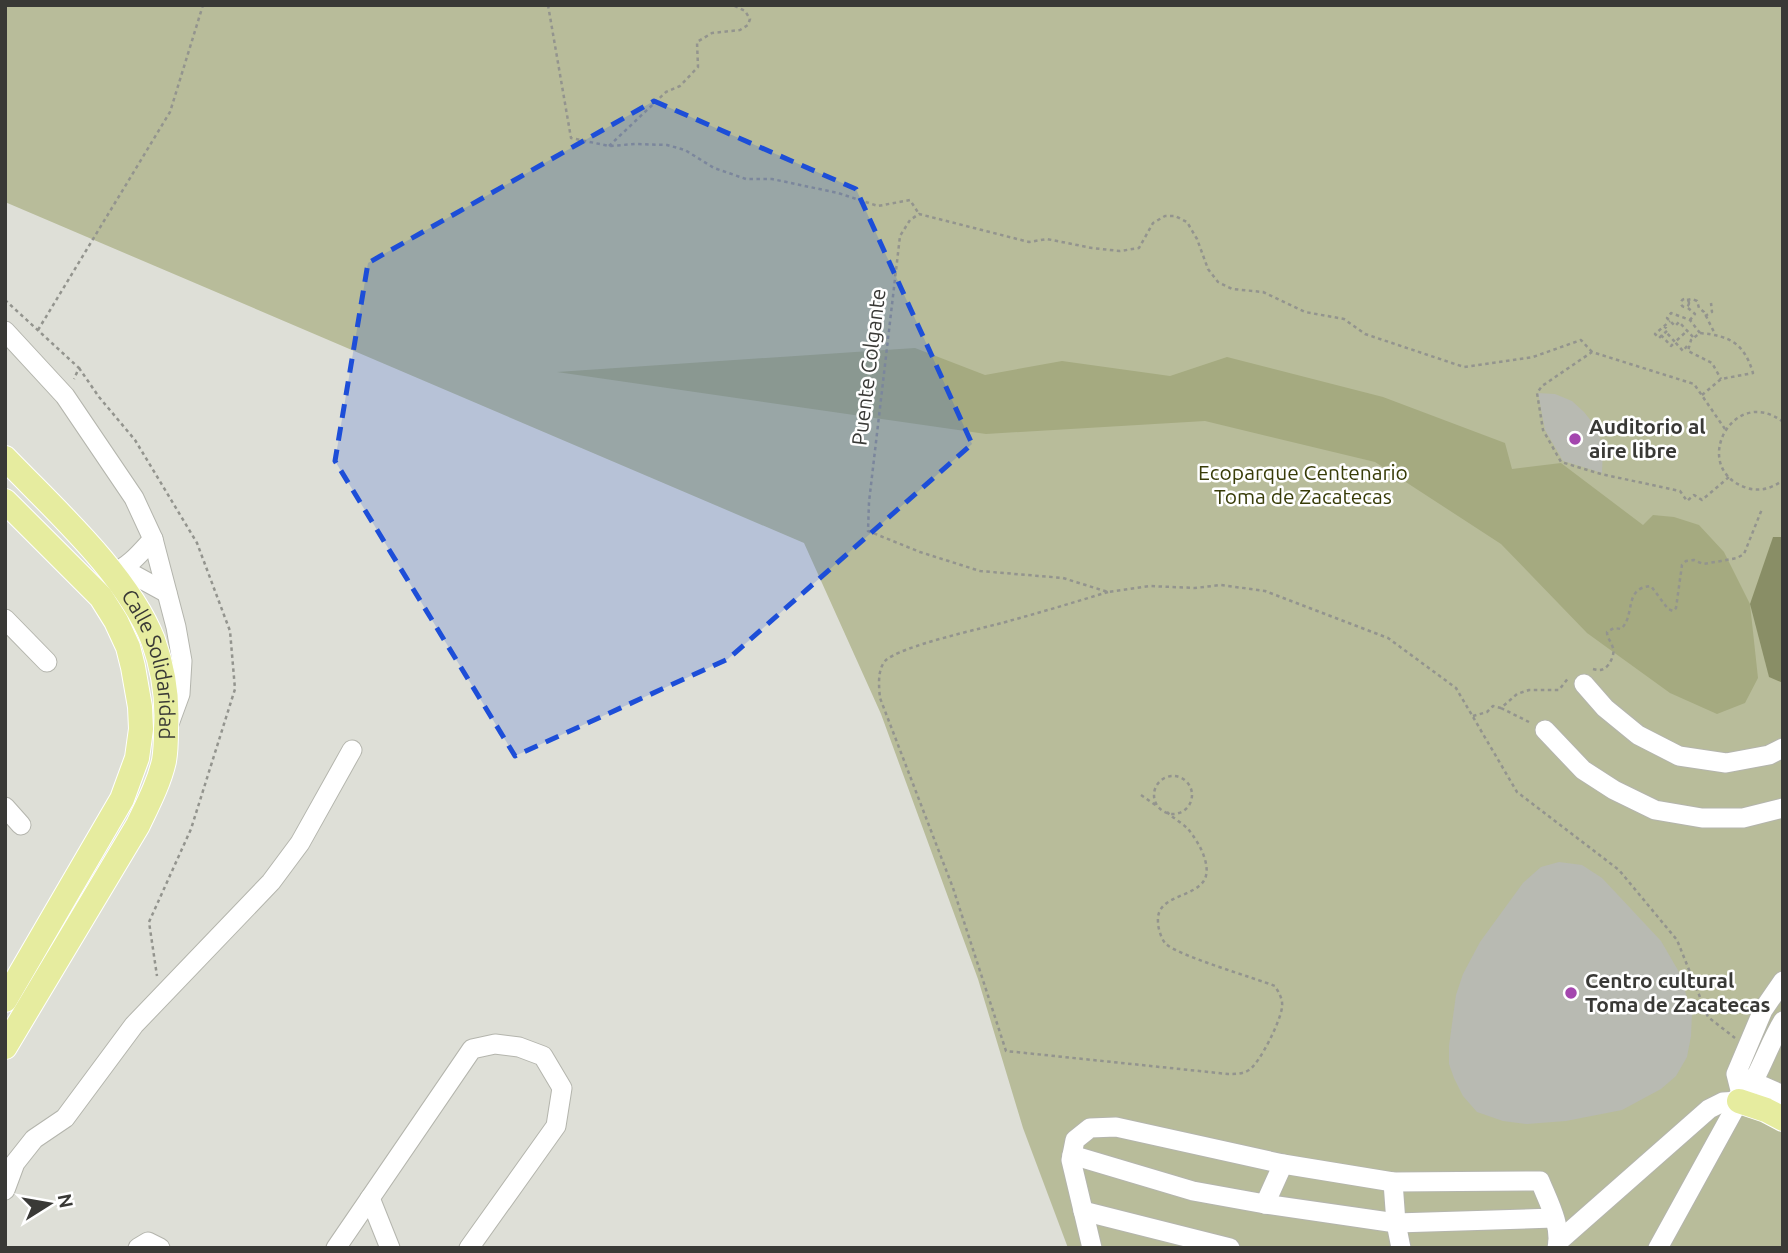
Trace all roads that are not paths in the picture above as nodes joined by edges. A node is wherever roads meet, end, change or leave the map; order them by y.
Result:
1 (5, 331) edge
2 (5, 458) edge
3 (5, 501) edge
4 (153, 539) junction
5 (118, 571) junction
6 (167, 593) junction
7 (5, 619) edge
8 (47, 662) dead end
9 (1582, 674) road end
10 (1545, 730) road end
11 (166, 733) junction
12 (1783, 748) edge
13 (352, 750) dead end
14 (5, 807) edge
15 (1783, 808) edge
16 (21, 825) dead end
17 (1783, 981) edge
18 (5, 1000) edge
19 (1783, 1021) edge
20 (5, 1047) edge
21 (1747, 1047) junction
22 (1774, 1060) edge
23 (1742, 1088) junction
24 (1783, 1095) edge
25 (1783, 1119) edge
26 (1072, 1155) junction
27 (1283, 1164) junction
28 (1393, 1182) junction
29 (5, 1190) edge
30 (370, 1198) junction
31 (1265, 1204) junction
32 (1083, 1212) junction
33 (1554, 1218) junction
34 (1396, 1223) junction
35 (1557, 1245) edge
36 (138, 1248) edge
37 (160, 1248) edge
38 (336, 1248) edge
39 (390, 1248) edge
40 (469, 1248) edge
41 (1092, 1248) edge
42 (1230, 1248) edge
43 (1401, 1248) edge
44 (1658, 1248) edge

1 - 4 street
2 - 5 main road, Calle Solidaridad
3 - 18 main road, Calle Solidaridad
4 - 5 street
4 - 6 street
5 - 6 street
5 - 11 main road, Calle Solidaridad
6 - 11 street
7 - 8 street
9 - 12 street
10 - 15 street
11 - 20 main road, Calle Solidaridad
13 - 29 street
14 - 16 street
17 - 21 street
19 - 22 street
21 - 22 street
21 - 23 street
22 - 23 street
23 - 24 street
23 - 25 main road
23 - 35 street
23 - 44 street
26 - 27 street
26 - 31 street
26 - 32 street
27 - 28 street
27 - 31 street
28 - 33 street
28 - 34 street
30 - 38 street
30 - 39 street
30 - 40 street
31 - 34 street
32 - 41 street
32 - 42 street
33 - 34 street
33 - 35 street
34 - 43 street
36 - 37 street

